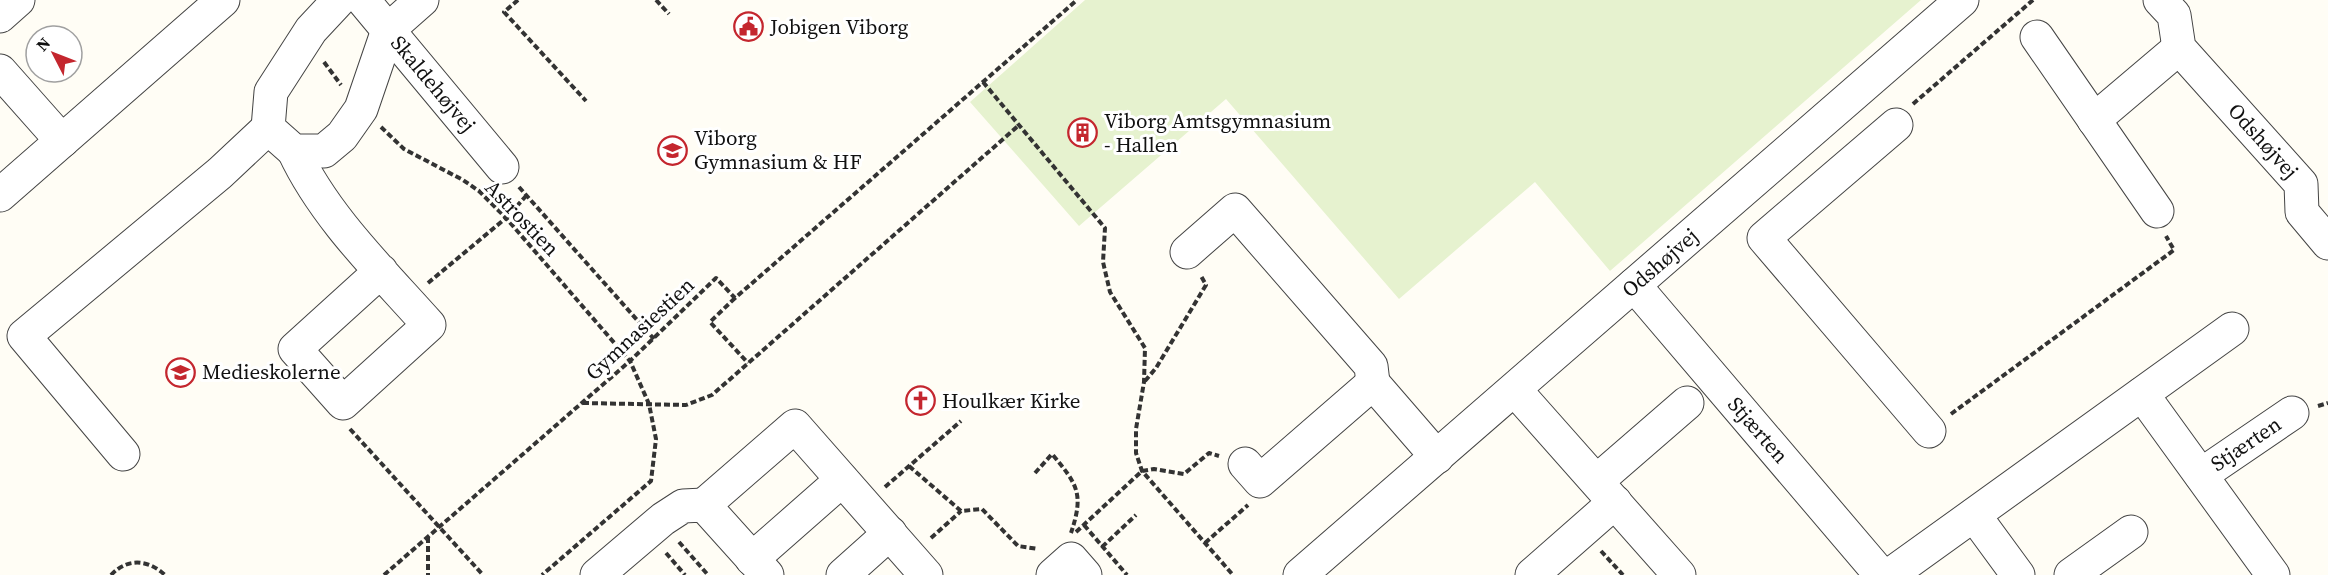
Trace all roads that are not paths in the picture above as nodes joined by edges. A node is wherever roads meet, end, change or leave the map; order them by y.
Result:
1 (18, 0) edge
2 (223, 0) edge
3 (339, 0) edge
4 (363, 0) edge
5 (422, 0) edge
6 (1962, 0) edge
7 (2160, 0) edge
8 (0, 16) edge
9 (388, 30) junction
10 (2037, 37) dead end
11 (2179, 48) junction
12 (0, 71) edge
13 (2094, 120) junction
14 (1896, 125) road end
15 (268, 128) junction
16 (1807, 137) junction
17 (62, 141) junction
18 (294, 151) junction
19 (502, 167) road end
20 (1840, 173) junction
21 (0, 195) edge
22 (2157, 211) road end
23 (2328, 243) edge
24 (1187, 252) road end
25 (381, 271) junction
26 (1634, 285) junction
27 (2232, 329) dead end
28 (1373, 382) junction
29 (1515, 390) junction
30 (2142, 394) junction
31 (1687, 402) dead end
32 (2292, 413) dead end
33 (1929, 430) road end
34 (123, 454) dead end
35 (1437, 457) junction
36 (1253, 472) road end
37 (2201, 475) junction
38 (842, 480) junction
39 (1606, 492) junction
40 (705, 505) junction
41 (1974, 515) junction
42 (2131, 532) dead end
43 (890, 533) junction
44 (1050, 562) edge
45 (759, 567) edge
46 (597, 575) edge
47 (843, 575) edge
48 (926, 575) edge
49 (1085, 575) edge
50 (1300, 575) edge
51 (1532, 575) edge
52 (1679, 575) edge
53 (1881, 575) edge
54 (1890, 575) edge
55 (2018, 575) edge
56 (2071, 575) edge
57 (2273, 575) edge

1 - 8 street
2 - 17 street
3 - 15 street
4 - 9 street, Skaldehøjvej
5 - 9 street
6 - 16 street, Odshøjvej
7 - 11 street
9 - 18 street
9 - 19 street, Skaldehøjvej
10 - 13 street
11 - 13 street
11 - 23 street, Odshøjvej
12 - 17 street
13 - 22 street
14 - 20 street
15 - 18 street
15 - 34 street
16 - 20 street
16 - 26 street, Odshøjvej
17 - 21 street
18 - 25 street
20 - 33 street
24 - 28 street
25 - 25 street
26 - 29 street, Odshøjvej
26 - 53 street, Stjærten
27 - 30 street
28 - 35 street
28 - 36 street
29 - 35 street, Odshøjvej
29 - 39 street
30 - 37 street, Stjærten
30 - 41 street
31 - 39 street
32 - 37 street, Stjærten
35 - 50 street, Odshøjvej
37 - 57 street, Stjærten
38 - 40 street
38 - 43 street
38 - 45 street
39 - 51 street
39 - 52 street
40 - 45 street
40 - 46 street
41 - 54 street
41 - 55 street
42 - 56 street
43 - 47 street
43 - 48 street
44 - 49 street

